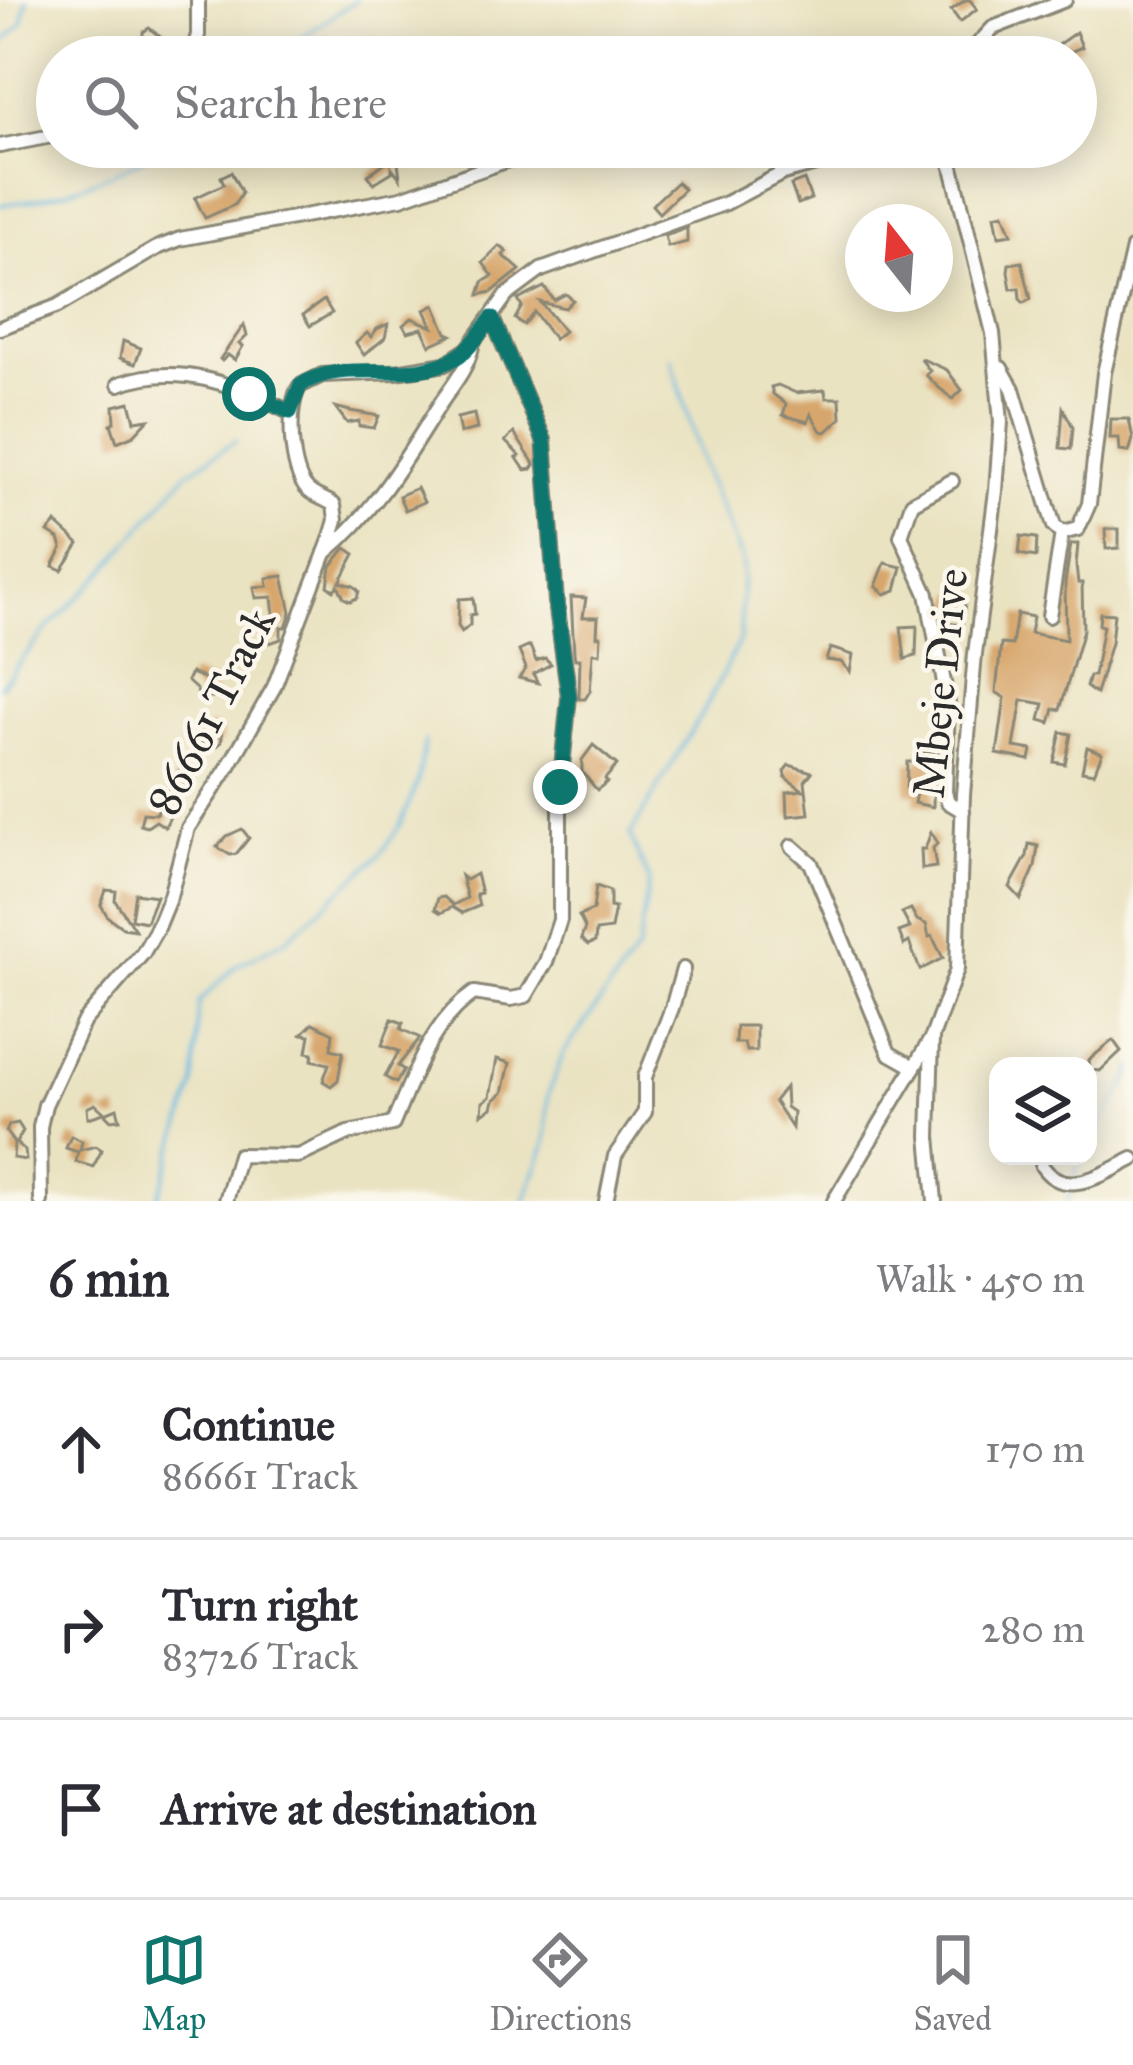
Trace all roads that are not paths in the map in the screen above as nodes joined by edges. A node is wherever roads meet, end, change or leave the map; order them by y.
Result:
1 (198, 0) edge
2 (1065, 0) edge
3 (198, 36) edge
4 (986, 36) edge
5 (36, 139) edge
6 (0, 146) edge
7 (485, 168) edge
8 (801, 168) edge
9 (952, 168) edge
10 (1133, 248) edge
11 (492, 318) junction
12 (0, 328) edge
13 (474, 341) junction
14 (997, 362) junction
15 (119, 384) dead end
16 (290, 412) junction
17 (952, 481) dead end
18 (1062, 533) junction
19 (324, 554) junction
20 (1048, 616) dead end
21 (963, 811) junction
22 (792, 846) dead end
23 (683, 969) dead end
24 (932, 1037) junction
25 (914, 1066) junction
26 (1133, 1159) edge
27 (1042, 1166) dead end
28 (41, 1201) edge
29 (226, 1201) edge
30 (606, 1201) edge
31 (834, 1201) edge
32 (934, 1201) edge

1 - 3 street
2 - 4 street
5 - 6 street
7 - 12 street
8 - 11 street
9 - 14 street, Mbeje Drive
10 - 18 street
11 - 13 street
11 - 29 street
13 - 16 street
13 - 19 street
14 - 18 street
14 - 21 street, Mbeje Drive
15 - 16 street
16 - 19 street, 86661 Track
17 - 21 street
18 - 20 street
19 - 28 street, 86661 Track
21 - 24 street, Mbeje Drive
22 - 25 street
23 - 30 street
24 - 25 street, Mbeje Drive
24 - 32 street
25 - 31 street, Mbeje Drive
26 - 27 street

